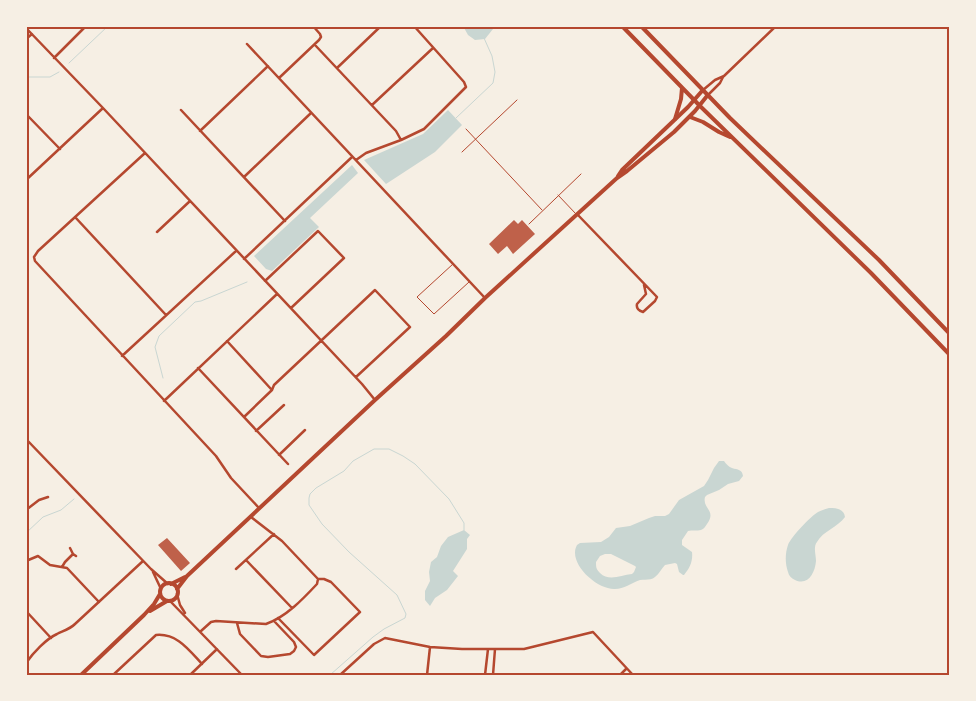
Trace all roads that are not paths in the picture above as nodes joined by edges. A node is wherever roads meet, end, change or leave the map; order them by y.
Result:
1 (88, 26) edge
2 (313, 26) edge
3 (381, 26) edge
4 (414, 26) edge
5 (622, 26) edge
6 (640, 26) edge
7 (776, 26) edge
8 (26, 28) edge
9 (32, 34) junction
10 (26, 39) edge
11 (247, 44) dead end
12 (314, 45) junction
13 (433, 48) junction
14 (54, 58) junction
15 (268, 66) junction
16 (336, 68) junction
17 (724, 76) junction
18 (279, 78) junction
19 (682, 87) junction
20 (702, 91) junction
21 (708, 96) junction
22 (517, 100) dead end
23 (694, 100) junction
24 (372, 105) junction
25 (700, 106) junction
26 (103, 108) junction
27 (181, 110) dead end
28 (312, 113) junction
29 (26, 114) edge
30 (690, 117) junction
31 (675, 119) junction
32 (466, 129) dead end
33 (200, 131) junction
34 (734, 138) junction
35 (476, 139) junction
36 (401, 140) junction
37 (60, 149) junction
38 (462, 152) dead end
39 (145, 153) junction
40 (352, 156) junction
41 (356, 160) junction
42 (581, 174) dead end
43 (244, 177) junction
44 (617, 178) junction
45 (26, 180) edge
46 (558, 195) junction
47 (190, 202) junction
48 (542, 210) junction
49 (577, 214) junction
50 (75, 217) junction
51 (284, 221) junction
52 (528, 224) dead end
53 (157, 232) dead end
54 (236, 250) junction
55 (244, 259) junction
56 (453, 264) junction
57 (265, 281) junction
58 (469, 282) junction
59 (644, 285) junction
60 (652, 292) junction
61 (277, 294) junction
62 (646, 294) junction
63 (485, 298) junction
64 (290, 308) junction
65 (166, 315) junction
66 (950, 334) edge
67 (321, 340) junction
68 (227, 341) junction
69 (950, 355) edge
70 (122, 356) junction
71 (198, 368) junction
72 (356, 377) junction
73 (272, 390) junction
74 (375, 400) junction
75 (164, 401) junction
76 (284, 405) dead end
77 (244, 417) junction
78 (305, 430) dead end
79 (256, 431) junction
80 (26, 439) edge
81 (279, 454) junction
82 (288, 464) dead end
83 (48, 497) dead end
84 (259, 508) junction
85 (26, 510) edge
86 (250, 517) junction
87 (274, 534) junction
88 (70, 548) dead end
89 (26, 560) edge
90 (143, 560) junction
91 (246, 560) junction
92 (62, 567) junction
93 (151, 569) junction
94 (236, 569) dead end
95 (187, 576) junction
96 (318, 579) junction
97 (169, 584) junction
98 (160, 592) junction
99 (177, 592) junction
100 (169, 601) junction
101 (99, 602) junction
102 (292, 608) junction
103 (26, 611) edge
104 (144, 615) junction
105 (278, 618) junction
106 (190, 621) junction
107 (274, 621) junction
108 (237, 623) junction
109 (200, 631) junction
110 (51, 638) junction
111 (430, 647) junction
112 (217, 649) junction
113 (488, 649) junction
114 (495, 649) junction
115 (26, 663) edge
116 (202, 664) junction
117 (627, 668) junction
118 (81, 675) edge
119 (113, 675) edge
120 (190, 675) edge
121 (242, 675) edge
122 (340, 675) edge
123 (427, 675) edge
124 (486, 675) edge
125 (493, 675) edge
126 (620, 675) edge
127 (632, 675) edge

1 - 14 street
2 - 12 street
3 - 16 street
4 - 13 street
5 - 19 main road
6 - 20 main road
7 - 17 street
8 - 9 street
9 - 10 street
9 - 14 street
11 - 15 street
12 - 16 street
12 - 18 street
13 - 24 street
13 - 36 street
14 - 26 street
15 - 18 street
15 - 33 street
16 - 24 street
17 - 20 street
17 - 21 street
18 - 28 street
19 - 23 main road
19 - 31 main road
20 - 21 main road
20 - 23 main road
21 - 25 main road
21 - 66 main road
22 - 35 lane
23 - 25 main road
23 - 31 main road
24 - 36 street
25 - 30 main road
25 - 34 main road
26 - 37 street
26 - 39 street
27 - 33 street
28 - 40 street
28 - 43 street
29 - 37 street
30 - 34 main road
30 - 44 main road
31 - 44 main road
32 - 35 lane
33 - 43 street
34 - 69 main road
35 - 38 lane
35 - 48 lane
36 - 41 street
37 - 45 street
39 - 47 street
39 - 50 street
40 - 41 street
40 - 51 street
41 - 56 street
42 - 46 lane
43 - 51 street
44 - 49 main road
46 - 48 lane
46 - 49 lane
47 - 53 street
47 - 54 street
48 - 52 lane
49 - 59 street
49 - 63 main road
50 - 65 street
50 - 70 street
51 - 55 street
54 - 55 street
54 - 65 street
55 - 57 street
56 - 58 street
56 - 58 lane
57 - 61 street
57 - 64 street
58 - 63 street
59 - 60 street
59 - 62 street
60 - 62 lane
60 - 62 street
61 - 64 street
61 - 68 street
63 - 74 main road
64 - 67 street
65 - 70 street
67 - 72 street
67 - 72 street
67 - 73 street
68 - 71 street
68 - 73 street
70 - 75 street
71 - 75 street
71 - 77 street
72 - 74 street
73 - 77 street
74 - 84 main road
75 - 84 street
76 - 79 street
77 - 79 street
78 - 81 street
79 - 81 street
80 - 90 street
81 - 82 street
83 - 85 street
84 - 86 main road
86 - 87 street
86 - 95 main road
87 - 91 street
87 - 96 street
88 - 92 street
89 - 92 street
90 - 93 street
90 - 101 street
91 - 94 street
91 - 102 street
92 - 101 street
93 - 97 street
93 - 98 street
95 - 97 main road
95 - 99 main road
96 - 102 street
96 - 105 street
97 - 98 main road
97 - 99 main road
98 - 100 main road
98 - 104 main road
99 - 100 main road
99 - 106 street
100 - 104 main road
100 - 106 street
101 - 110 street
102 - 105 street
103 - 110 street
104 - 118 main road
105 - 107 street
106 - 109 street
107 - 108 street
107 - 108 street
108 - 109 street
109 - 112 street
110 - 115 street
111 - 113 street
111 - 122 street
111 - 123 street
112 - 116 street
112 - 121 street
113 - 114 street
113 - 124 street
114 - 117 street
114 - 125 street
116 - 119 street
116 - 120 street
117 - 126 street
117 - 127 street

